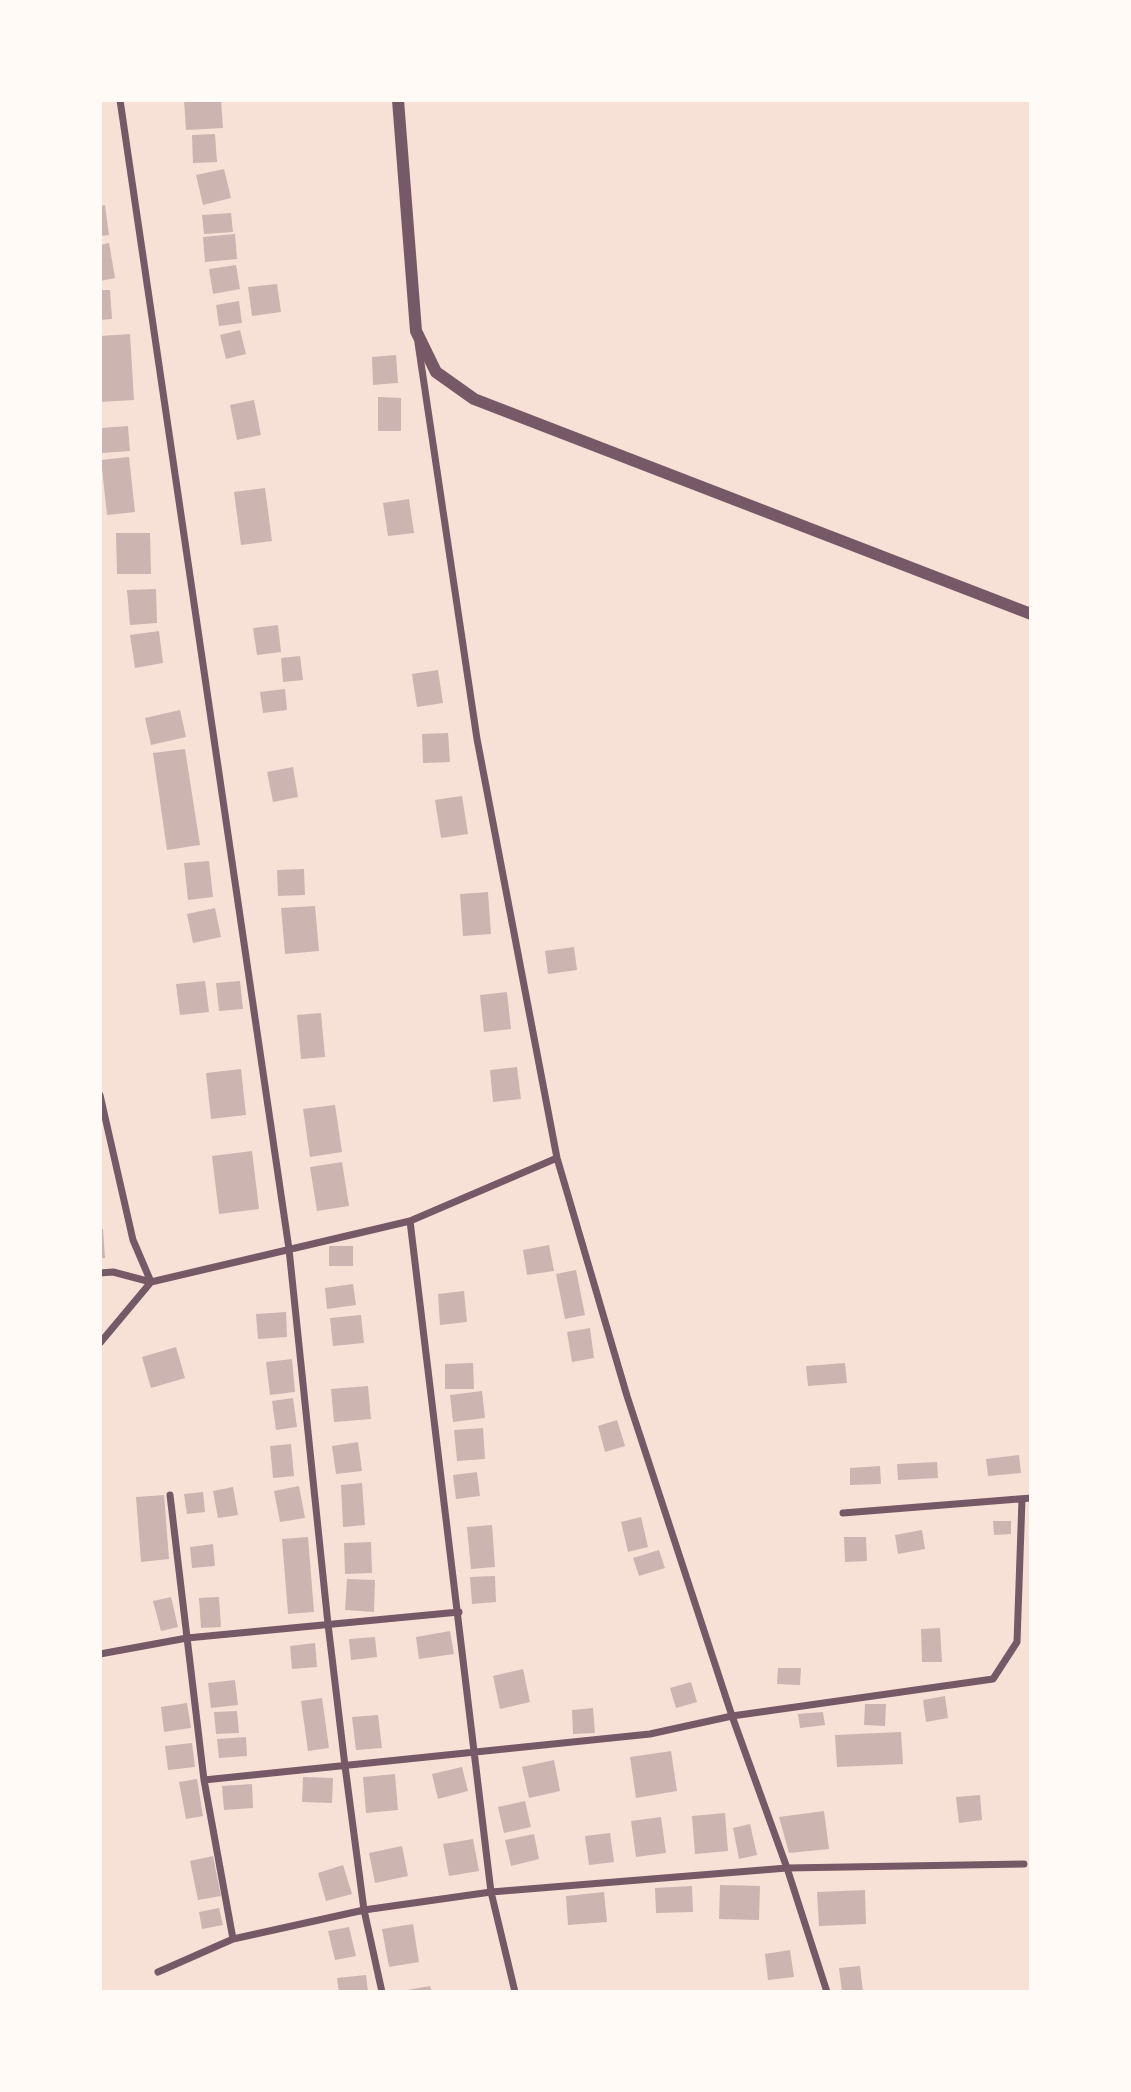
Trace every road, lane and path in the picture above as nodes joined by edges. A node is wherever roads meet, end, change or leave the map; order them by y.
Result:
1 (120, 100) edge
2 (398, 100) edge
3 (416, 331) junction
4 (1031, 614) edge
5 (100, 1096) edge
6 (557, 1158) junction
7 (410, 1222) junction
8 (289, 1250) junction
9 (100, 1273) edge
10 (151, 1282) junction
11 (100, 1343) edge
12 (170, 1495) dead end
13 (1031, 1498) edge
14 (1022, 1499) junction
15 (843, 1513) dead end
16 (459, 1612) junction
17 (328, 1624) junction
18 (187, 1638) junction
19 (100, 1654) edge
20 (732, 1716) junction
21 (476, 1751) junction
22 (345, 1766) junction
23 (204, 1780) junction
24 (1024, 1864) dead end
25 (787, 1868) junction
26 (491, 1892) junction
27 (364, 1910) junction
28 (233, 1939) junction
29 (158, 1972) dead end
30 (382, 1992) edge
31 (515, 1992) edge
32 (827, 1992) edge

1 - 8 street
2 - 3 street
3 - 4 street
3 - 6 street
5 - 10 street
6 - 7 street
6 - 20 street
7 - 8 street
7 - 16 street
8 - 10 street
8 - 17 street
9 - 10 street
10 - 11 street
12 - 18 street
13 - 14 street
14 - 15 street
14 - 20 street
16 - 17 street
16 - 21 street
17 - 18 street
17 - 22 street
18 - 19 street
18 - 23 street
20 - 21 street
20 - 25 street
21 - 22 street
21 - 26 street
22 - 23 street
22 - 27 street
23 - 28 street
24 - 25 street
25 - 26 street
25 - 32 street
26 - 27 street
26 - 31 street
27 - 28 street
27 - 30 street
28 - 29 street

